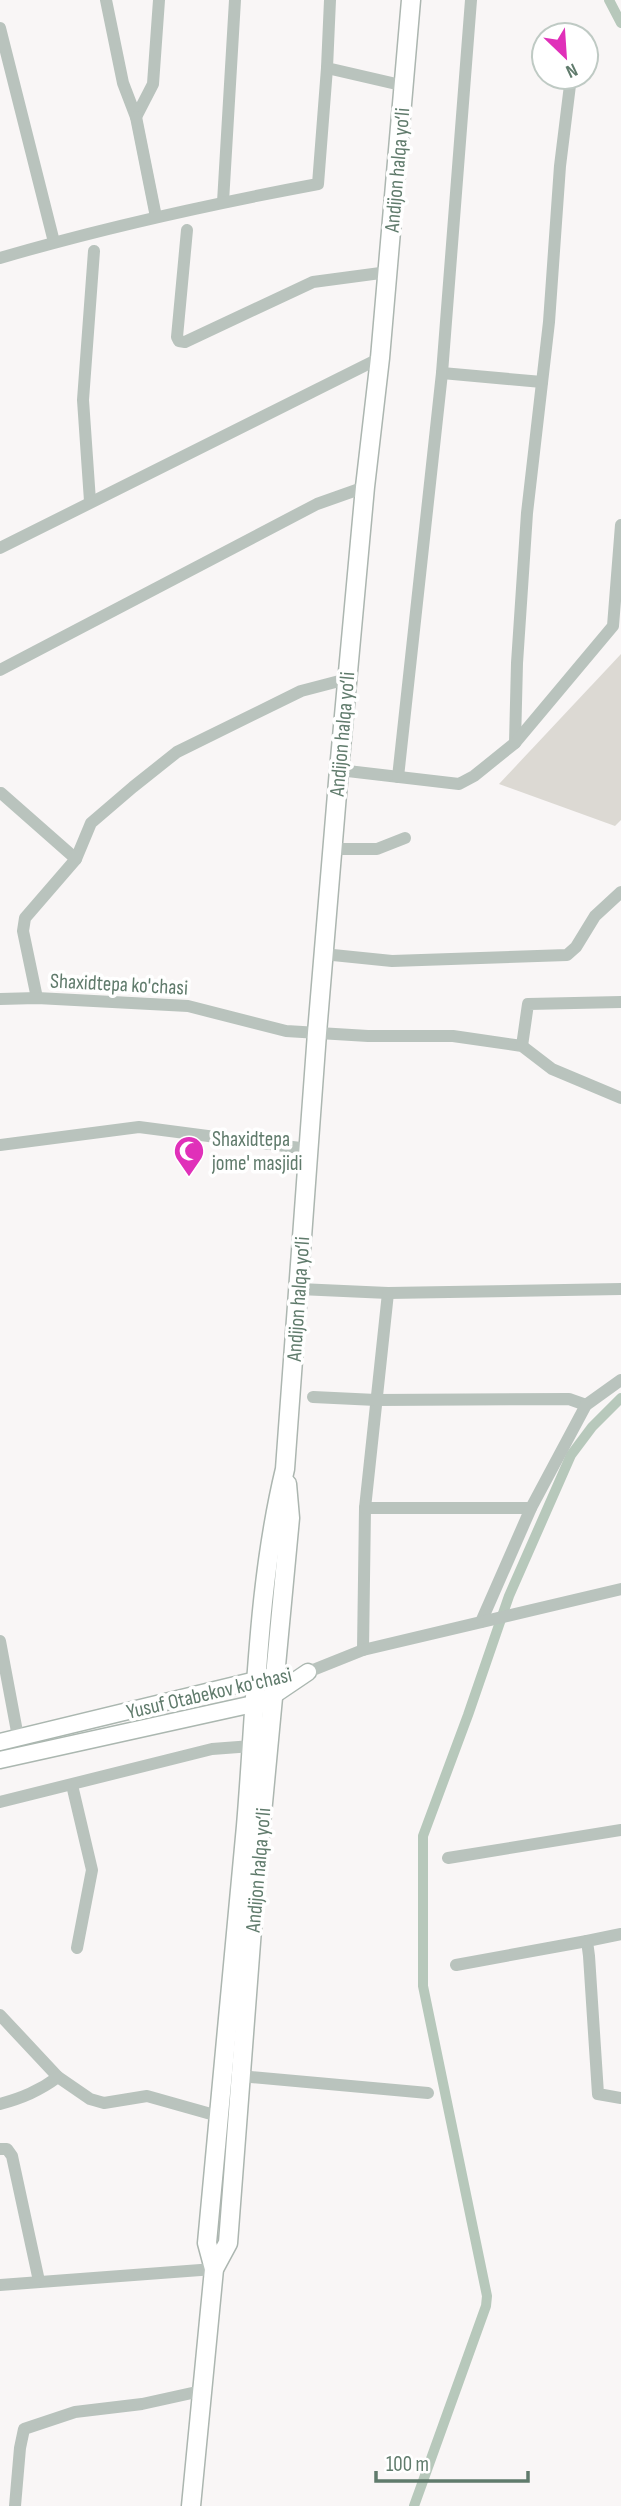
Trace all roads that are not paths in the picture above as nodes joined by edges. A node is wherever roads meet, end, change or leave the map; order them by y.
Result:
1 (106, 0) edge
2 (159, 0) edge
3 (235, 0) edge
4 (330, 0) edge
5 (411, 0) edge
6 (471, 0) edge
7 (0, 28) edge
8 (327, 68) junction
9 (405, 86) junction
10 (569, 91) edge
11 (136, 117) junction
12 (223, 202) junction
13 (156, 217) junction
14 (187, 230) dead end
15 (54, 242) junction
16 (94, 251) dead end
17 (0, 258) edge
18 (387, 272) junction
19 (380, 358) junction
20 (442, 373) junction
21 (542, 382) junction
22 (365, 487) junction
23 (90, 501) junction
24 (621, 525) edge
25 (0, 548) edge
26 (0, 670) edge
27 (347, 679) junction
28 (515, 743) junction
29 (339, 770) junction
30 (398, 777) junction
31 (0, 792) edge
32 (405, 838) dead end
33 (332, 849) junction
34 (76, 859) junction
35 (621, 892) edge
36 (323, 954) junction
37 (37, 998) junction
38 (0, 999) edge
39 (621, 1002) edge
40 (317, 1033) junction
41 (523, 1046) junction
42 (621, 1098) edge
43 (0, 1145) edge
44 (308, 1149) junction
45 (299, 1289) junction
46 (621, 1289) edge
47 (388, 1293) junction
48 (621, 1380) edge
49 (313, 1397) dead end
50 (376, 1400) junction
51 (586, 1405) junction
52 (285, 1469) junction
53 (365, 1508) junction
54 (531, 1508) junction
55 (621, 1589) edge
56 (484, 1622) junction
57 (0, 1641) edge
58 (363, 1650) junction
59 (308, 1672) junction
60 (276, 1675) junction
61 (256, 1681) junction
62 (274, 1695) junction
63 (254, 1704) junction
64 (18, 1737) junction
65 (0, 1742) edge
66 (252, 1746) junction
67 (0, 1760) edge
68 (72, 1785) junction
69 (0, 1802) edge
70 (621, 1830) edge
71 (448, 1858) dead end
72 (621, 1934) edge
73 (587, 1941) junction
74 (77, 1948) dead end
75 (456, 1965) dead end
76 (0, 2015) edge
77 (240, 2076) junction
78 (58, 2077) junction
79 (428, 2093) dead end
80 (621, 2098) edge
81 (0, 2104) edge
82 (218, 2116) junction
83 (0, 2149) edge
84 (214, 2269) junction
85 (39, 2281) junction
86 (0, 2285) edge
87 (201, 2391) junction
88 (15, 2506) edge
89 (191, 2506) edge

1 - 11 street
2 - 11 street
3 - 12 street
4 - 8 street
5 - 9 highway, Andijon halqa yo‘li
6 - 20 street
7 - 15 street
8 - 9 street
8 - 12 street
9 - 18 highway, Andijon halqa yo‘li
10 - 21 street
11 - 13 street
12 - 13 street
13 - 15 street
14 - 18 street
15 - 17 street
16 - 23 street
18 - 19 highway, Andijon halqa yo‘li
19 - 22 highway, Andijon halqa yo‘li
19 - 23 street
20 - 21 street
20 - 30 street
21 - 28 street
22 - 26 street
22 - 27 highway, Andijon halqa yo‘li
23 - 25 street
24 - 28 street
27 - 29 highway, Andijon halqa yo‘li
27 - 34 street
28 - 30 street
29 - 30 street
29 - 33 highway, Andijon halqa yo‘li
31 - 34 street
32 - 33 street
33 - 36 highway, Andijon halqa yo‘li
34 - 37 street
35 - 36 street
36 - 40 highway, Andijon halqa yo‘li
37 - 38 street, Shaxidtepa ko'chasi
37 - 40 street, Shaxidtepa ko'chasi
39 - 41 street
40 - 41 street, Shaxidtepa ko'chasi
40 - 44 highway, Andijon halqa yo‘li
41 - 42 street
43 - 44 street
44 - 45 highway, Andijon halqa yo‘li
45 - 47 street
45 - 52 highway, Andijon halqa yo‘li
46 - 47 street
47 - 50 street
48 - 51 street
49 - 50 street
50 - 51 street
50 - 53 street
51 - 54 street
52 - 60 highway, Andijon halqa yo‘li
52 - 61 highway, Andijon halqa yo‘li
53 - 54 street
53 - 58 street
54 - 56 street
55 - 56 street
56 - 58 street
57 - 64 street
58 - 59 street
59 - 60 main road, Yusuf Otabekov ko'chasi
59 - 62 main road, Yusuf Otabekov ko'chasi
60 - 61 main road, Yusuf Otabekov ko'chasi
60 - 62 highway, Andijon halqa yo‘li
61 - 63 highway, Andijon halqa yo‘li
61 - 64 main road, Yusuf Otabekov ko'chasi
62 - 63 main road, Yusuf Otabekov ko'chasi
62 - 77 highway, Andijon halqa yo‘li
63 - 66 highway, Andijon halqa yo‘li
63 - 67 main road, Yusuf Otabekov ko'chasi
64 - 65 main road, Yusuf Otabekov ko'chasi
66 - 68 street
66 - 82 highway, Andijon halqa yo‘li
68 - 69 street
68 - 74 street
70 - 71 street
72 - 73 street
73 - 75 street
73 - 80 street
76 - 78 street
77 - 79 street
77 - 84 highway, Andijon halqa yo‘li
78 - 81 street
78 - 82 street
82 - 84 highway, Andijon halqa yo‘li
83 - 85 street
84 - 85 street
84 - 87 highway, Andijon halqa yo‘li
85 - 86 street
87 - 88 street
87 - 89 highway, Andijon halqa yo‘li

